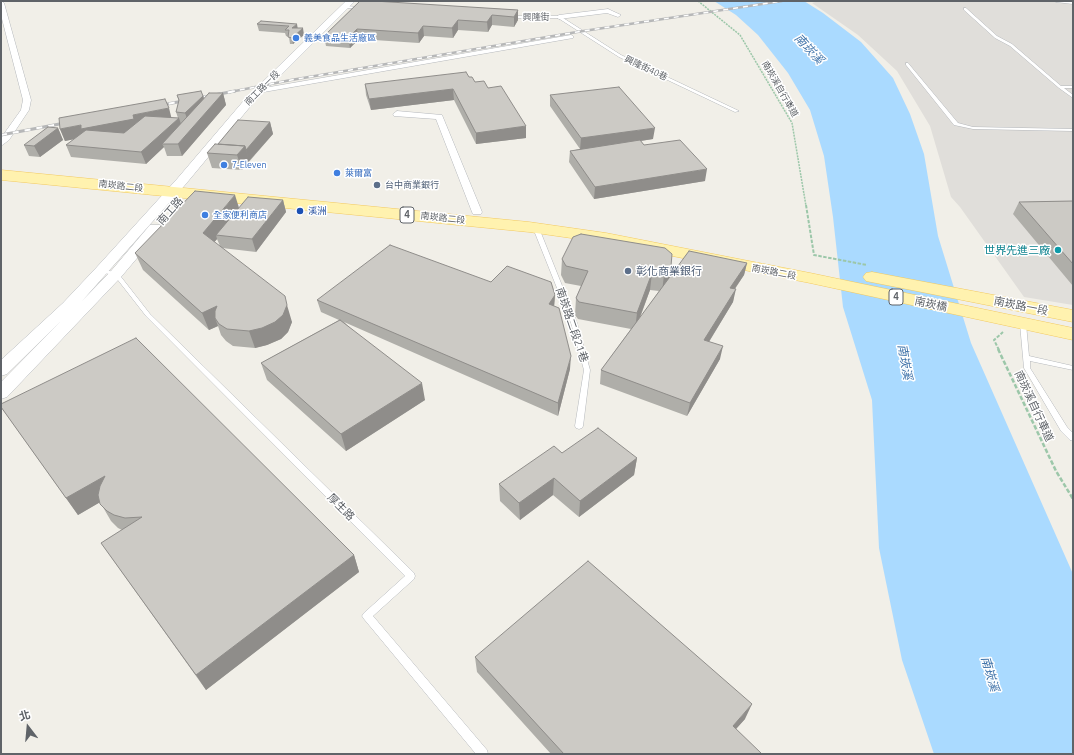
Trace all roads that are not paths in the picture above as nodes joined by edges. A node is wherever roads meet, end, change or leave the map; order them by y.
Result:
1 (1056, 1) edge
2 (1, 3) edge
3 (1073, 3) edge
4 (348, 4) edge
5 (368, 8) edge
6 (964, 9) dead end
7 (618, 15) dead end
8 (506, 17) edge
9 (559, 17) junction
10 (571, 37) dead end
11 (907, 64) dead end
12 (1060, 87) junction
13 (1073, 87) edge
14 (258, 91) junction
15 (1073, 97) edge
16 (737, 111) dead end
17 (397, 114) dead end
18 (1073, 130) edge
19 (1, 143) edge
20 (1, 164) edge
21 (1, 175) edge
22 (180, 189) junction
23 (477, 212) junction
24 (536, 228) junction
25 (811, 266) junction
26 (101, 271) junction
27 (116, 274) junction
28 (969, 296) joint
29 (982, 315) joint
30 (1073, 316) edge
31 (1014, 322) junction
32 (1073, 334) edge
33 (1026, 358) junction
34 (1073, 368) edge
35 (1, 370) edge
36 (1, 393) edge
37 (579, 426) dead end
38 (1073, 438) edge
39 (483, 754) edge

1 - 3 lane
2 - 19 street
4 - 5 lane
4 - 14 street, 南工路一段
6 - 12 lane
7 - 9 street
8 - 9 lane, 興隆街
9 - 16 lane, 興隆街40巷
10 - 14 street
11 - 18 lane
12 - 13 lane
12 - 15 lane
14 - 22 street, 南工路一段
17 - 23 street
20 - 22 main road, 南崁路二段 / 4
21 - 22 main road, 南崁路二段 / 4
22 - 23 main road, 南崁路二段 / 4
22 - 24 main road, 南崁路二段 / 4
22 - 26 street, 南工路
22 - 27 street, 南工路
23 - 25 main road, 南崁路二段 / 4
24 - 25 main road, 南崁路二段 / 4
24 - 37 lane, 南崁路二段21巷
25 - 28 main road, 南崁橋 / 4
25 - 29 main road, 南崁橋 / 4
26 - 27 lane
26 - 35 street, 南工路
27 - 36 street, 南工路
27 - 39 lane, 厚生路
28 - 30 main road, 南崁路一段 / 4
29 - 31 main road, 南崁路一段 / 4
31 - 32 main road, 南崁路一段 / 4
31 - 33 lane
33 - 34 lane
33 - 38 lane

